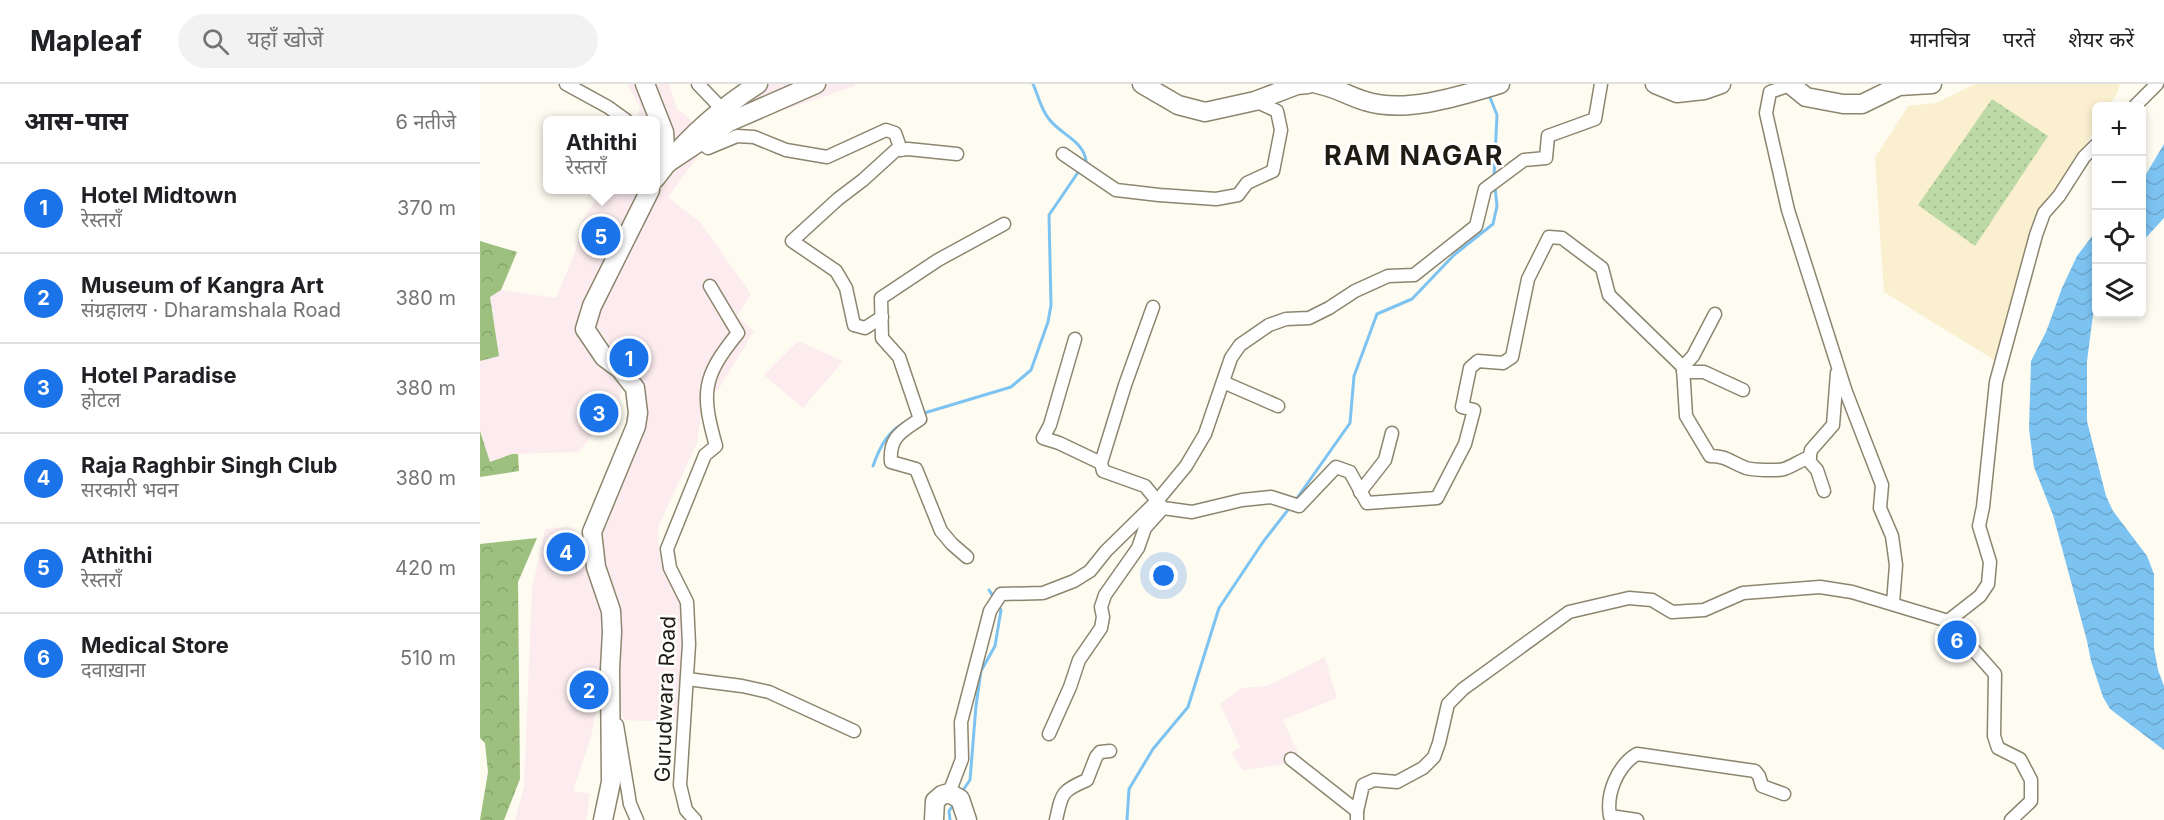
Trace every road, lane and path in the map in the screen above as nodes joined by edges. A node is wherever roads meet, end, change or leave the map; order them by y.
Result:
1 (566, 84) edge
2 (645, 84) edge
3 (698, 84) edge
4 (758, 84) edge
5 (816, 84) edge
6 (1142, 84) edge
7 (1307, 84) edge
8 (1500, 84) edge
9 (1600, 84) edge
10 (1655, 84) edge
11 (1721, 84) edge
12 (1932, 84) edge
13 (2157, 84) edge
14 (1790, 85) edge
15 (1255, 102) junction
16 (2139, 102) edge
17 (721, 108) junction
18 (620, 116) edge
19 (658, 116) edge
20 (660, 122) edge
21 (699, 144) junction
22 (901, 150) junction
23 (2092, 150) edge
24 (957, 154) dead end
25 (1063, 154) dead end
26 (666, 164) junction
27 (660, 172) edge
28 (648, 194) edge
29 (1005, 224) dead end
30 (710, 286) dead end
31 (1153, 307) dead end
32 (1715, 314) dead end
33 (882, 317) junction
34 (1075, 339) dead end
35 (1836, 360) junction
36 (1683, 369) junction
37 (1223, 382) junction
38 (1743, 390) dead end
39 (1278, 406) dead end
40 (1392, 434) dead end
41 (1810, 457) junction
42 (1101, 463) junction
43 (1824, 491) dead end
44 (1360, 492) junction
45 (1160, 505) junction
46 (967, 557) dead end
47 (1893, 603) junction
48 (1948, 621) junction
49 (687, 679) junction
50 (611, 711) junction
51 (855, 732) dead end
52 (1049, 734) dead end
53 (1110, 751) dead end
54 (1291, 759) dead end
55 (1784, 794) dead end
56 (954, 795) junction
57 (1357, 815) edge
58 (603, 820) edge
59 (637, 820) edge
60 (695, 820) edge
61 (934, 820) edge
62 (967, 820) edge
63 (1056, 820) edge
64 (1630, 820) edge
65 (2011, 820) edge

1 - 18 street
2 - 19 street
3 - 17 street
4 - 17 street
5 - 21 street
6 - 15 street
7 - 8 street
7 - 15 street
9 - 37 street
10 - 11 street
12 - 14 street
13 - 16 street
14 - 35 street
15 - 25 street
17 - 26 street
20 - 26 street
21 - 22 street
21 - 26 street
22 - 24 street
22 - 33 street
23 - 48 street
26 - 27 street
28 - 50 street
29 - 33 street
30 - 49 street, Gurudwara Road
31 - 42 street
32 - 36 street
33 - 46 street
34 - 42 street
35 - 41 street
35 - 47 street
36 - 38 street
36 - 41 street
36 - 44 street
37 - 39 street
37 - 45 street
40 - 44 street
41 - 43 street
42 - 45 street
44 - 45 street
45 - 52 street
45 - 56 street
47 - 48 street
47 - 57 street
48 - 65 street
49 - 51 street
49 - 60 street, Gurudwara Road
50 - 58 street
50 - 59 street
53 - 63 street
54 - 57 street
55 - 64 street
56 - 61 street
56 - 62 street

